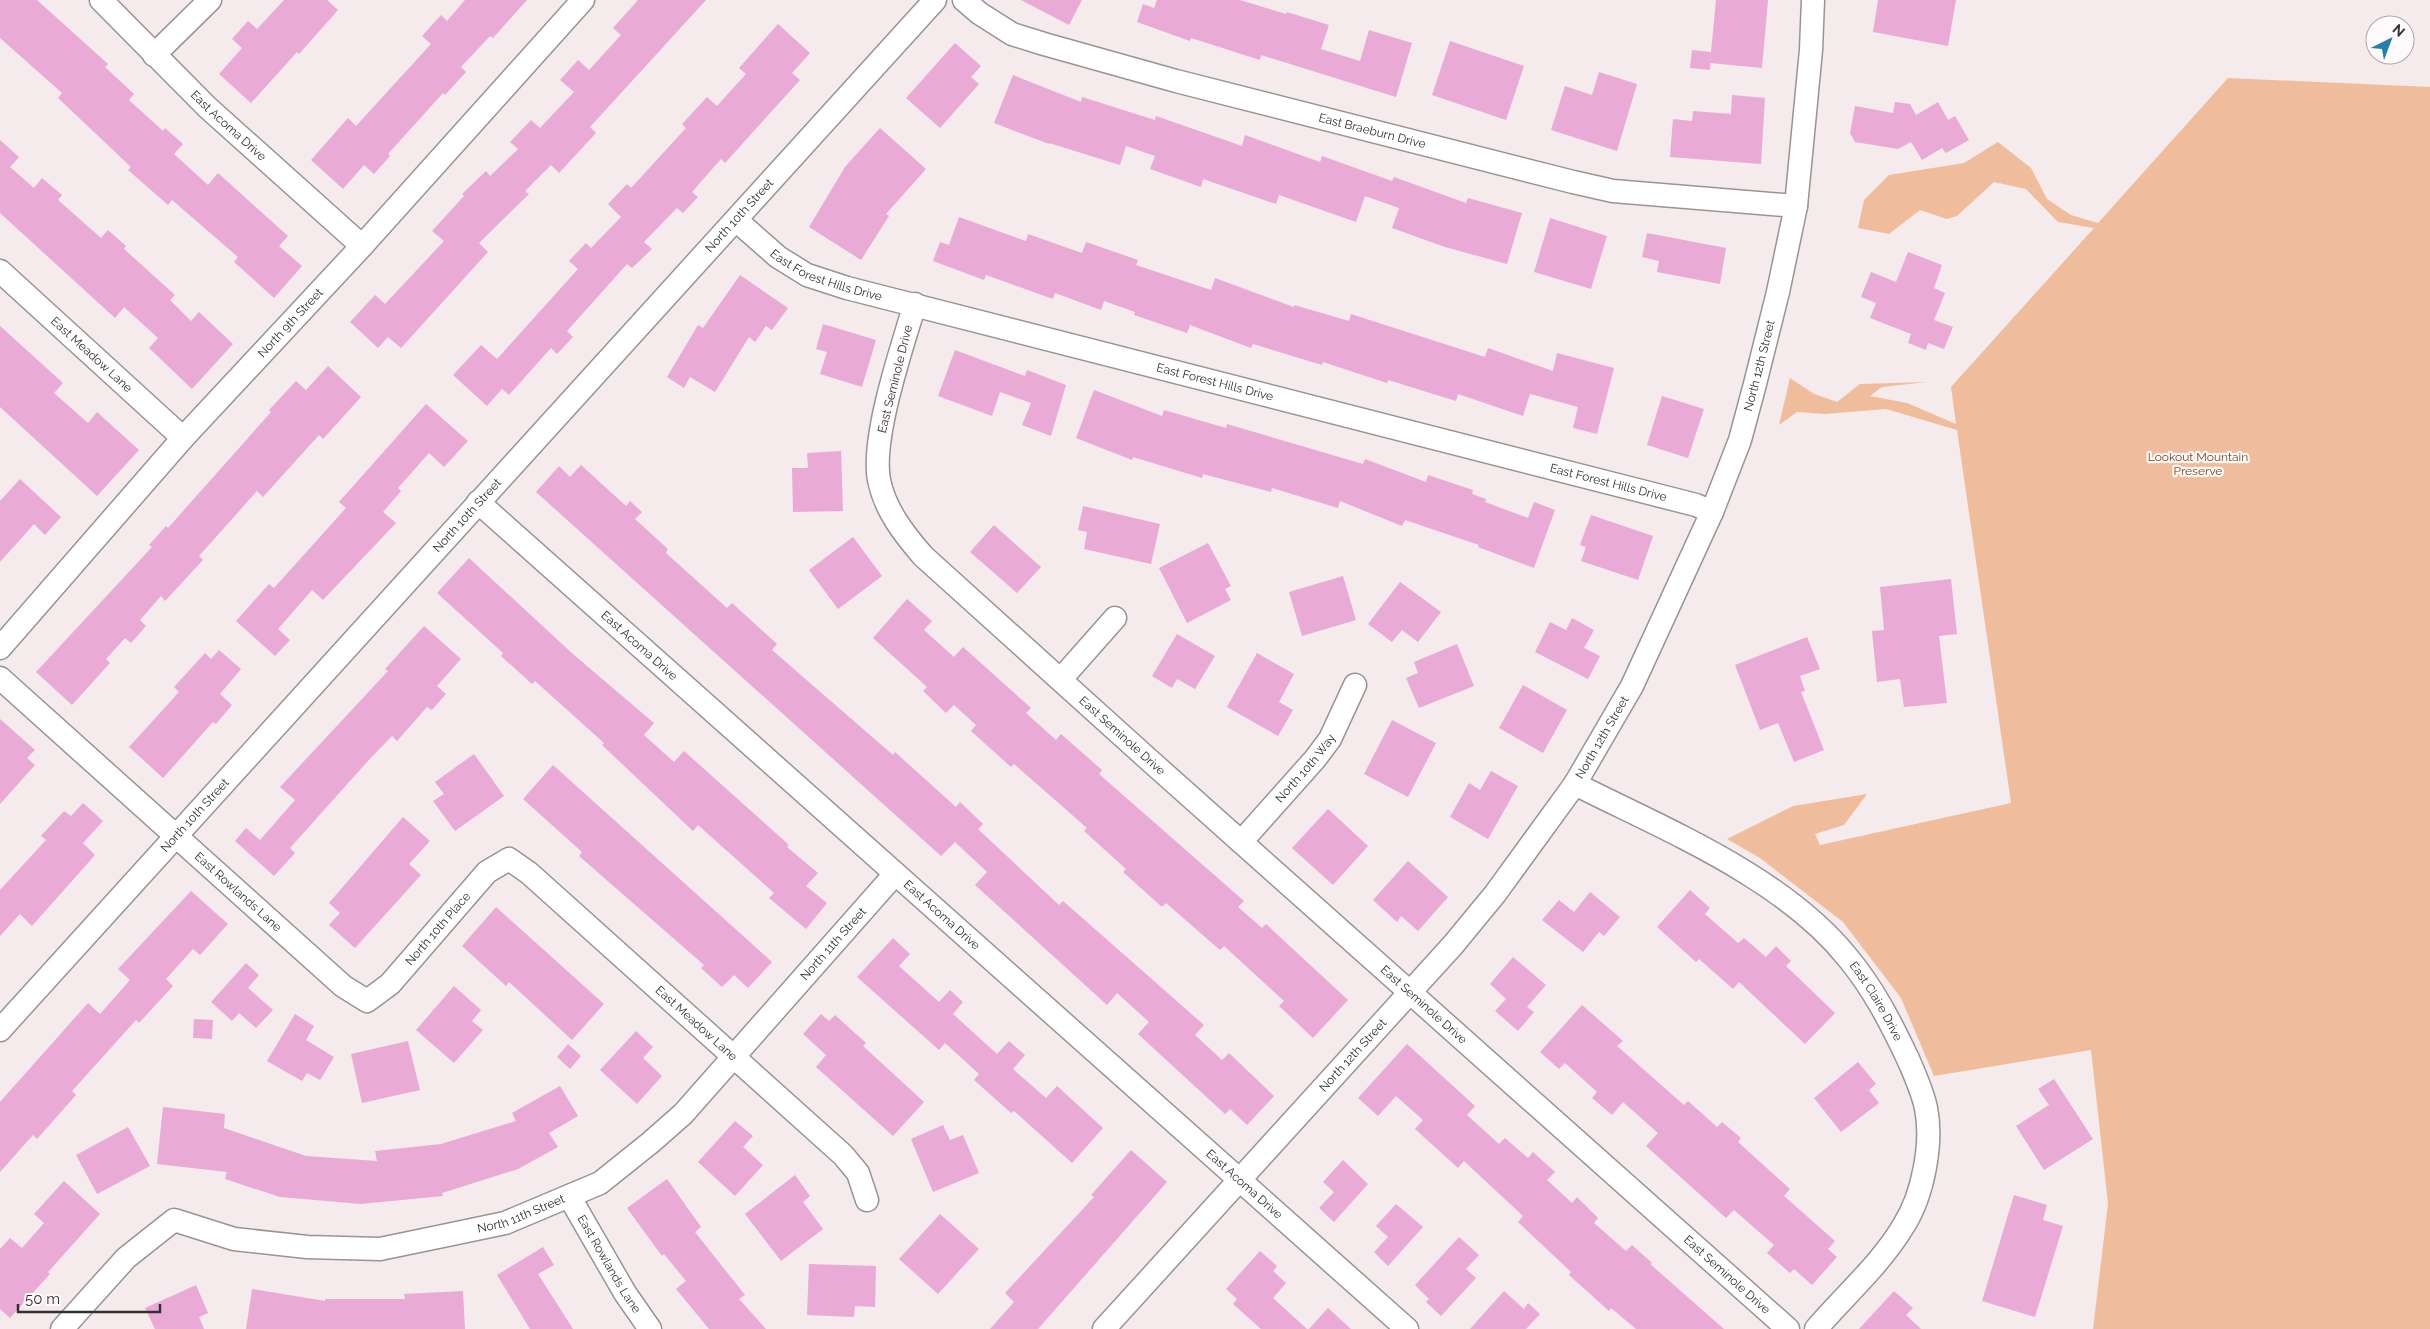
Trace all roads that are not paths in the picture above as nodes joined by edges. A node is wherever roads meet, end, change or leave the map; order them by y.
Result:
1 (101, 0) edge
2 (210, 0) edge
3 (583, 0) edge
4 (935, 0) edge
5 (964, 0) edge
6 (1813, 0) edge
7 (154, 56) junction
8 (1796, 206) junction
9 (736, 220) junction
10 (362, 246) junction
11 (0, 271) edge
12 (915, 304) junction
13 (183, 438) junction
14 (478, 502) junction
15 (1712, 512) junction
16 (1115, 618) dead end
17 (0, 648) edge
18 (0, 678) edge
19 (1061, 679) junction
20 (1355, 685) dead end
21 (1575, 784) junction
22 (177, 837) junction
23 (1241, 842) junction
24 (509, 859) joint
25 (895, 874) junction
26 (1411, 992) junction
27 (367, 1001) joint
28 (0, 1030) edge
29 (734, 1056) junction
30 (1238, 1179) junction
31 (569, 1196) junction
32 (867, 1200) dead end
33 (62, 1329) edge
34 (650, 1329) edge
35 (1104, 1329) edge
36 (1407, 1329) edge
37 (1788, 1329) edge
38 (1816, 1329) edge

1 - 7 street, East Acoma Drive
2 - 7 street
3 - 10 street, North 9th Street
4 - 9 street, North 10th Street
5 - 8 street, East Braeburn Drive
6 - 8 street, North 12th Street
7 - 10 street, East Acoma Drive
8 - 15 street, North 12th Street
9 - 12 street, East Forest Hills Drive
9 - 14 street, North 10th Street
10 - 13 street, North 9th Street
11 - 13 street, East Meadow Lane
12 - 15 street, East Forest Hills Drive
12 - 19 street, East Seminole Drive
13 - 17 street, North 9th Street
14 - 22 street, North 10th Street
14 - 25 street, East Acoma Drive
15 - 21 street, North 12th Street
16 - 19 street
18 - 22 street, East Rowlands Lane
19 - 23 street, East Seminole Drive
20 - 23 street, North 10th Way
21 - 26 street, North 12th Street
21 - 38 street, East Claire Drive
22 - 27 street, East Rowlands Lane
22 - 28 street, North 10th Street
23 - 26 street, East Seminole Drive
24 - 27 street, North 10th Place
24 - 29 street, East Meadow Lane
25 - 29 street, North 11th Street
25 - 30 street, East Acoma Drive
26 - 30 street, North 12th Street
26 - 37 street, East Seminole Drive
29 - 31 street, North 11th Street
29 - 32 street, East Meadow Lane
30 - 35 street, North 12th Street
30 - 36 street, East Acoma Drive
31 - 33 street, North 11th Street
31 - 34 street, East Rowlands Lane

